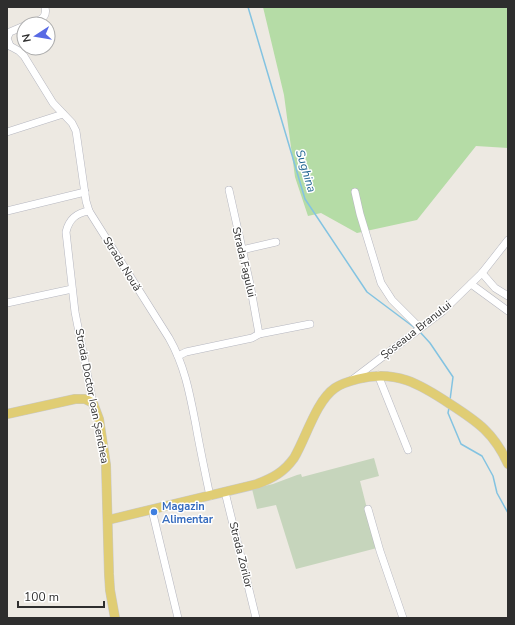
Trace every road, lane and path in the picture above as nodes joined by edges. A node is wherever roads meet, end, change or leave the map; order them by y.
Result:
1 (16, 29) edge
2 (9, 47) edge
3 (63, 114) junction
4 (7, 132) edge
5 (229, 190) dead end
6 (85, 192) junction
7 (355, 192) dead end
8 (7, 211) edge
9 (89, 211) junction
10 (508, 240) edge
11 (276, 242) dead end
12 (242, 250) junction
13 (482, 274) junction
14 (471, 284) junction
15 (72, 289) junction
16 (508, 296) edge
17 (7, 303) edge
18 (508, 311) edge
19 (310, 324) dead end
20 (420, 328) junction
21 (259, 334) junction
22 (178, 356) junction
23 (378, 375) junction
24 (352, 380) junction
25 (93, 403) junction
26 (7, 414) edge
27 (408, 450) dead end
28 (508, 464) edge
29 (225, 492) junction
30 (210, 496) junction
31 (368, 509) dead end
32 (152, 510) junction
33 (108, 520) junction
34 (115, 618) edge
35 (178, 618) edge
36 (256, 618) edge
37 (403, 618) edge

1 - 2 street
2 - 3 street, Strada Nouă
3 - 4 street
3 - 6 street, Strada Nouă
5 - 12 street, Strada Fagului
6 - 8 street
6 - 9 street, Strada Nouă
7 - 20 street
9 - 15 street, Strada Doctor Ioan Șenchea
9 - 22 street, Strada Nouă
10 - 13 street, Șoseaua Branului
11 - 12 street
12 - 21 street, Strada Fagului
13 - 14 street, Șoseaua Branului
13 - 16 street
14 - 18 street
14 - 20 street, Șoseaua Branului
15 - 17 street
15 - 25 street, Strada Doctor Ioan Șenchea
19 - 21 street
20 - 24 street, Șoseaua Branului
21 - 22 street
22 - 30 street, Strada Nouă
23 - 24 main road, Șoseaua Branului
23 - 27 street
23 - 28 main road, Șoseaua Branului
24 - 29 main road, Șoseaua Branului
25 - 26 main road
25 - 33 main road, Strada Doctor Ioan Șenchea
29 - 30 main road, Șoseaua Branului
29 - 36 street, Strada Zorilor
30 - 32 main road, Șoseaua Branului
31 - 37 street
32 - 33 main road, Șoseaua Branului
32 - 35 street
33 - 34 main road, Strada Doctor Ioan Șenchea

